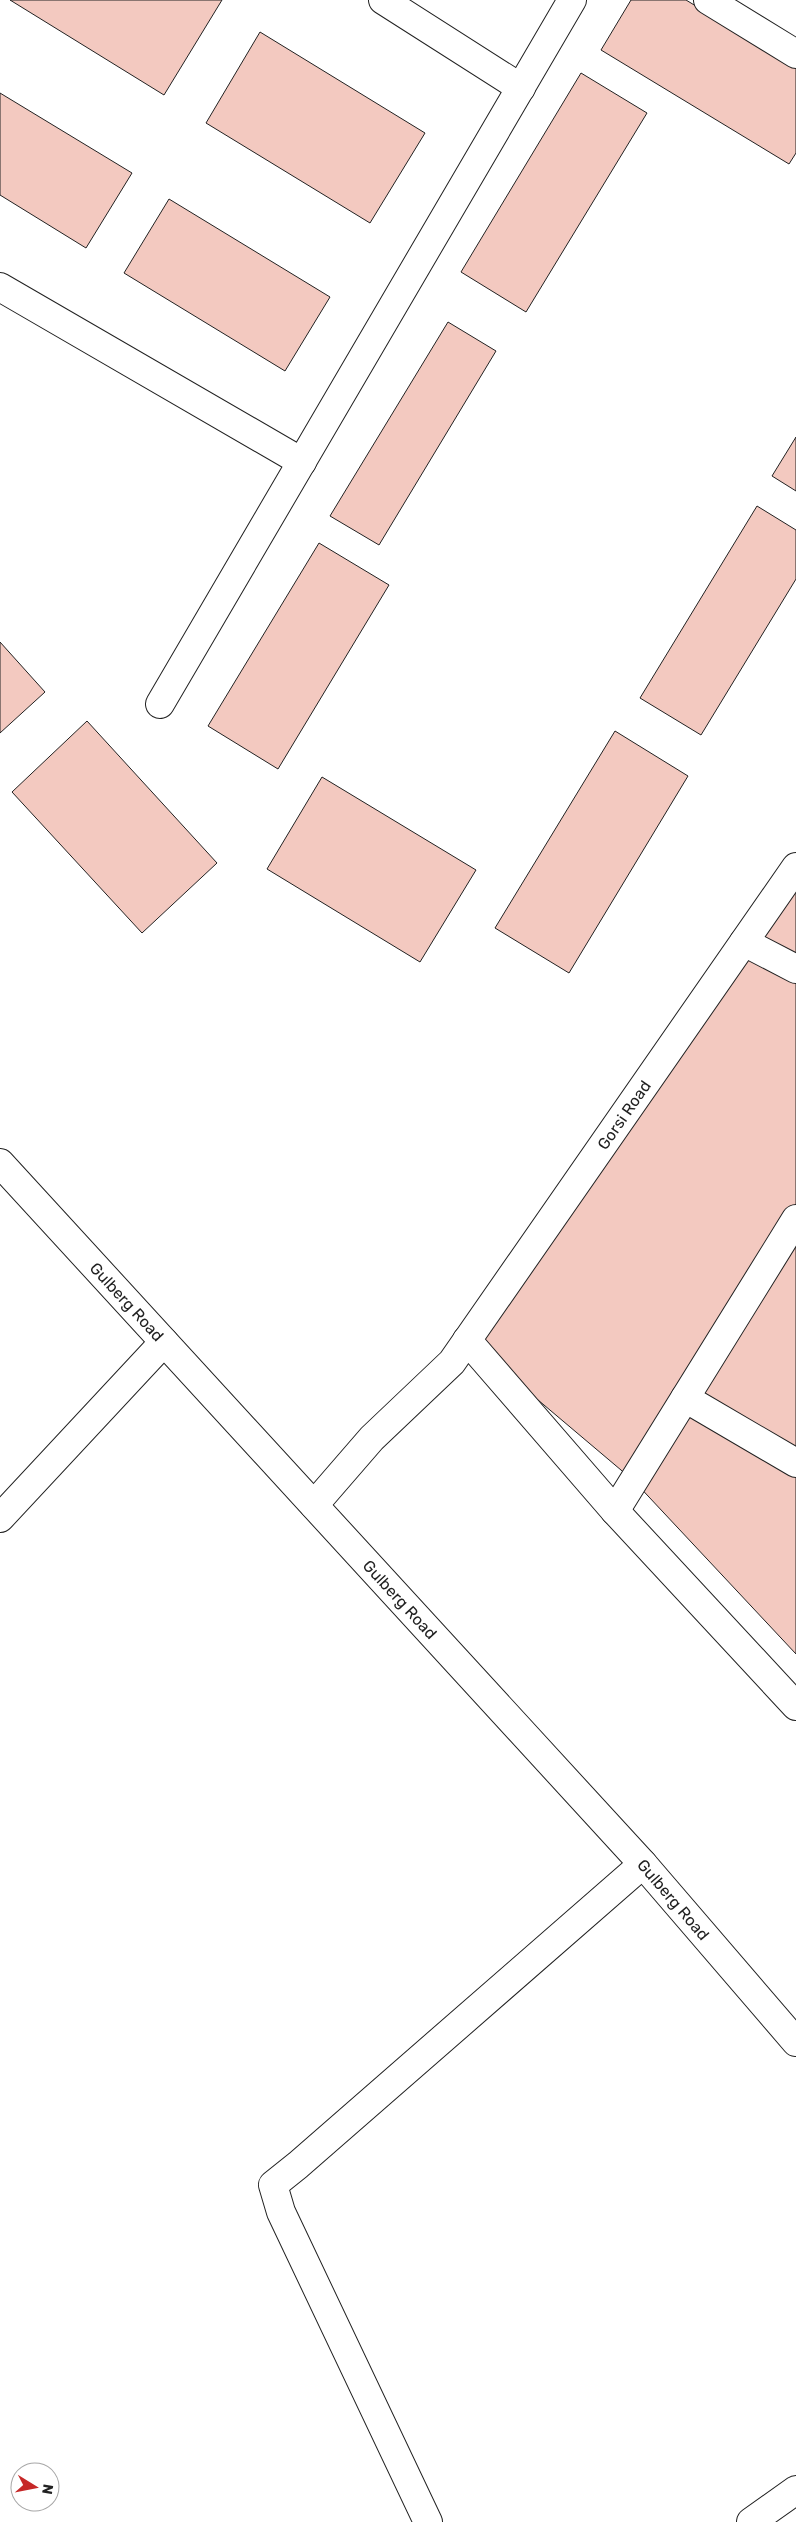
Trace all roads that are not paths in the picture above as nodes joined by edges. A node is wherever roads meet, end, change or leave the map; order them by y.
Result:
1 (383, 0) edge
2 (572, 0) edge
3 (708, 0) edge
4 (796, 54) edge
5 (521, 88) junction
6 (0, 287) edge
7 (302, 462) junction
8 (160, 704) dead end
9 (796, 867) edge
10 (744, 942) junction
11 (796, 969) edge
12 (0, 1163) edge
13 (796, 1219) edge
14 (164, 1342) junction
15 (459, 1351) junction
16 (685, 1398) junction
17 (796, 1463) edge
18 (314, 1505) junction
19 (615, 1511) junction
20 (0, 1518) edge
21 (796, 1706) edge
22 (643, 1864) junction
23 (796, 2042) edge
24 (796, 2490) edge
25 (428, 2522) edge
26 (751, 2522) edge

1 - 5 street
2 - 5 street
3 - 4 street
5 - 7 street
6 - 7 street
7 - 8 street
9 - 10 street, Gorsi Road
10 - 11 street
10 - 15 street, Gorsi Road
12 - 14 street, Gulberg Road
13 - 16 street
14 - 18 street, Gulberg Road
14 - 20 street
15 - 18 street, Gorsi Road
15 - 19 street
16 - 17 street
16 - 19 street
18 - 22 street, Gulberg Road
19 - 21 street
22 - 23 street, Gulberg Road
22 - 25 street
24 - 26 street

